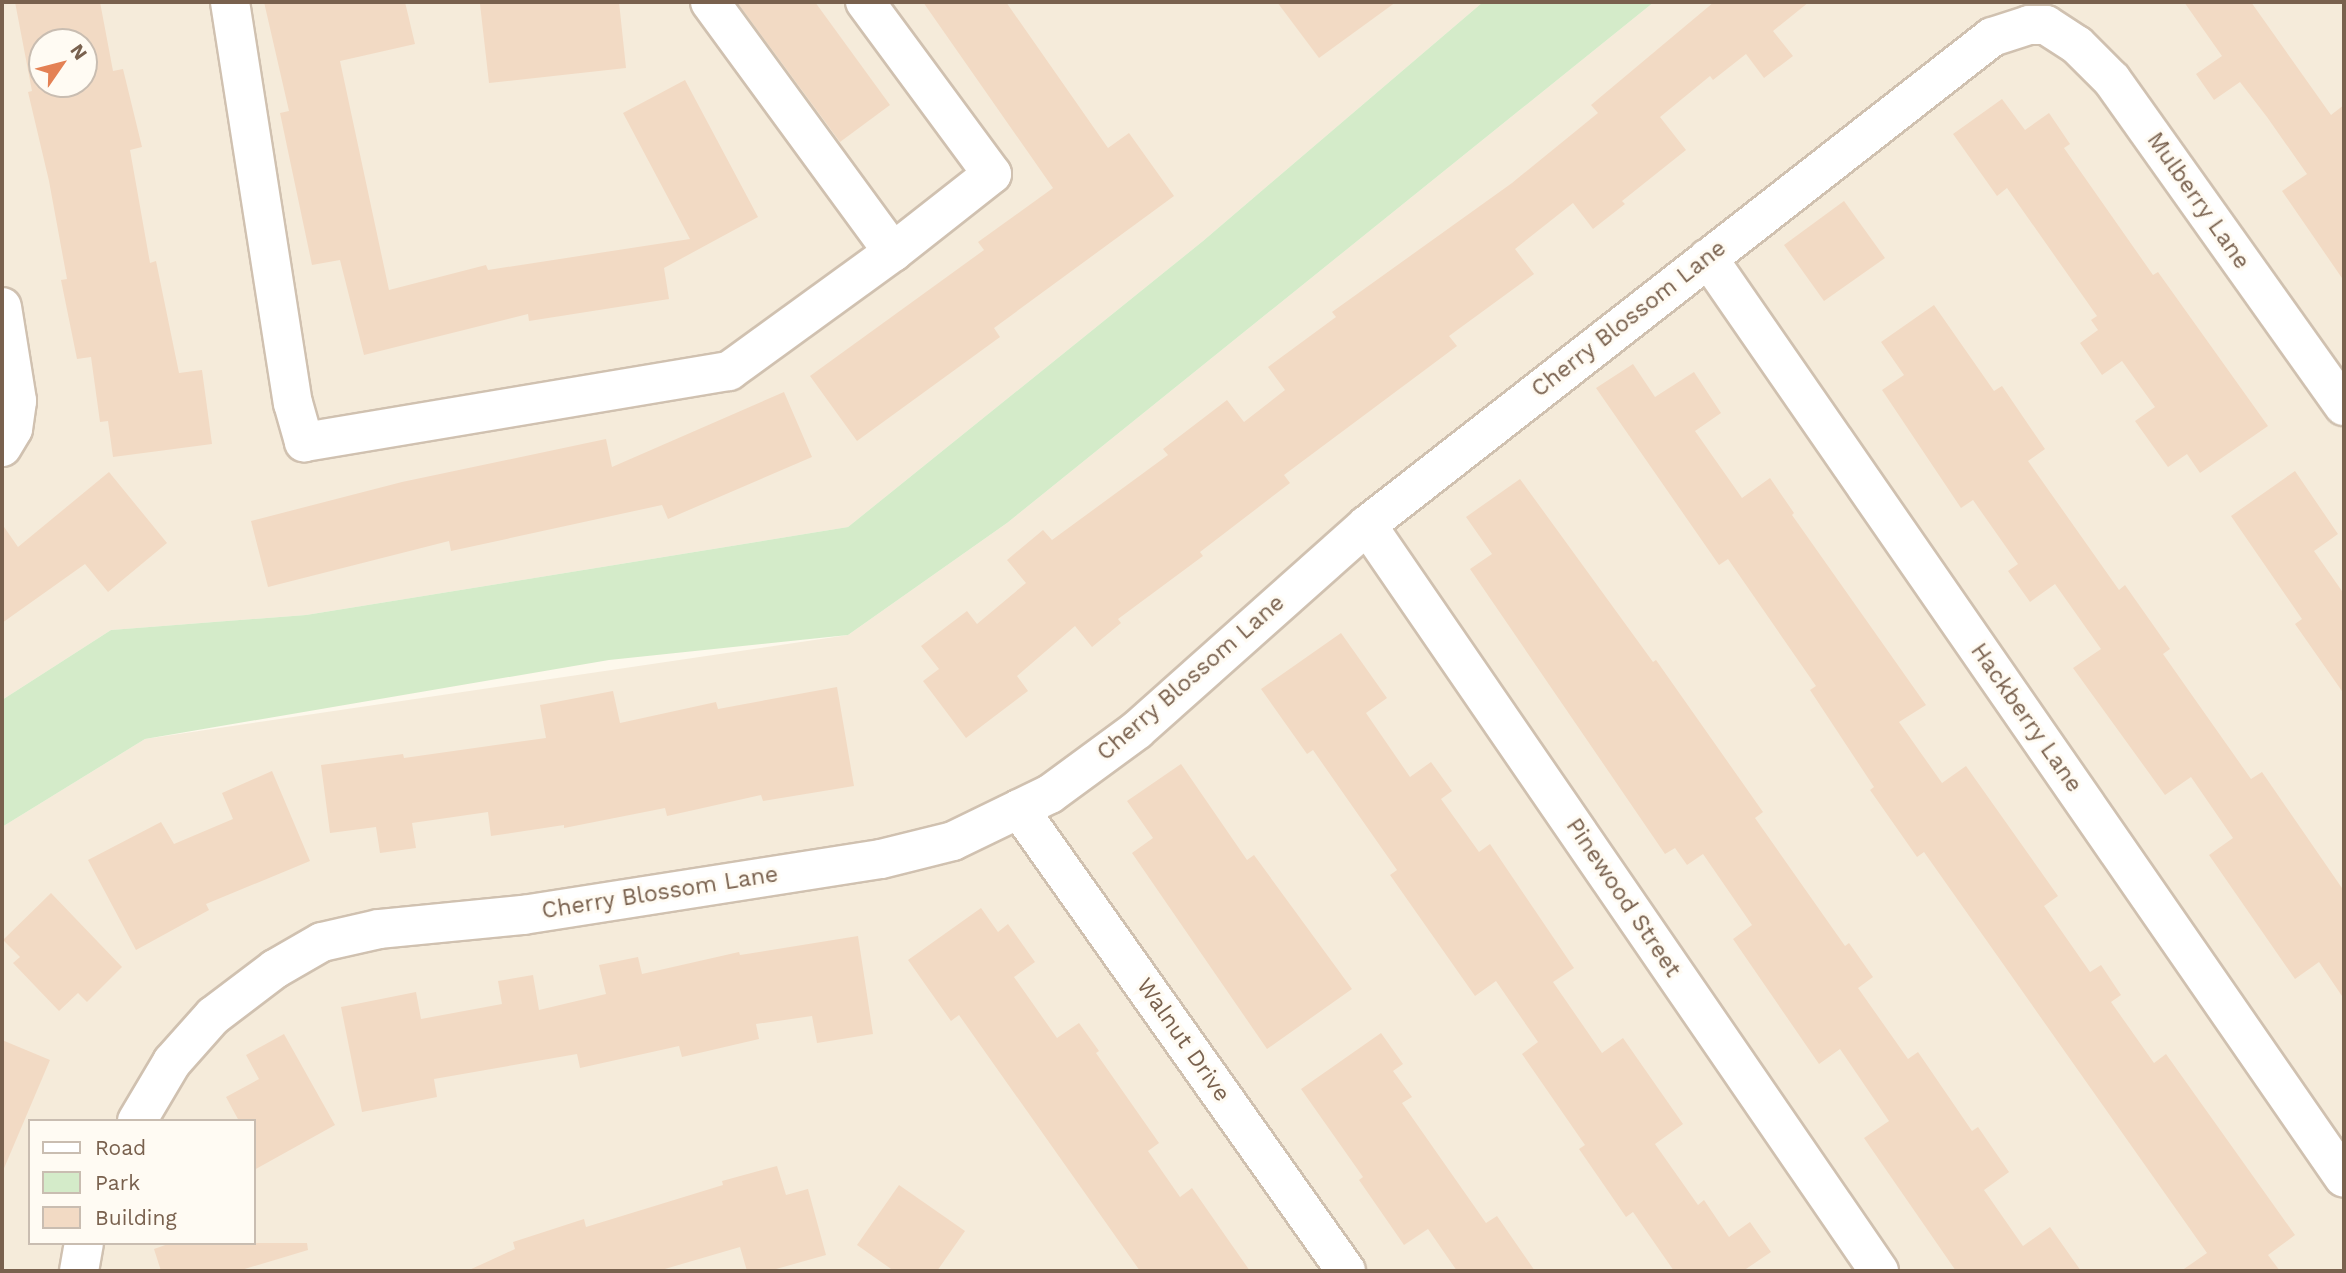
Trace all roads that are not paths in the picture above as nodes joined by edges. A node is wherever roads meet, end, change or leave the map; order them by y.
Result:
1 (230, 2) edge
2 (709, 2) edge
3 (865, 2) edge
4 (2029, 25) joint
5 (892, 252) junction
6 (1708, 258) junction
7 (2, 307) edge
8 (2344, 406) edge
9 (2, 447) edge
10 (1367, 525) junction
11 (1019, 809) junction
12 (138, 1119) edge
13 (2344, 1178) edge
14 (84, 1245) edge
15 (79, 1271) edge
16 (1346, 1271) edge
17 (1879, 1271) edge

1 - 5 street
2 - 5 street
3 - 5 street
4 - 6 street, Cherry Blossom Lane
4 - 8 street, Mulberry Lane
6 - 10 street, Cherry Blossom Lane
6 - 13 street, Hackberry Lane
7 - 9 street
10 - 11 street, Cherry Blossom Lane
10 - 17 street, Pinewood Street
11 - 12 street, Cherry Blossom Lane
11 - 16 street, Walnut Drive
14 - 15 street

